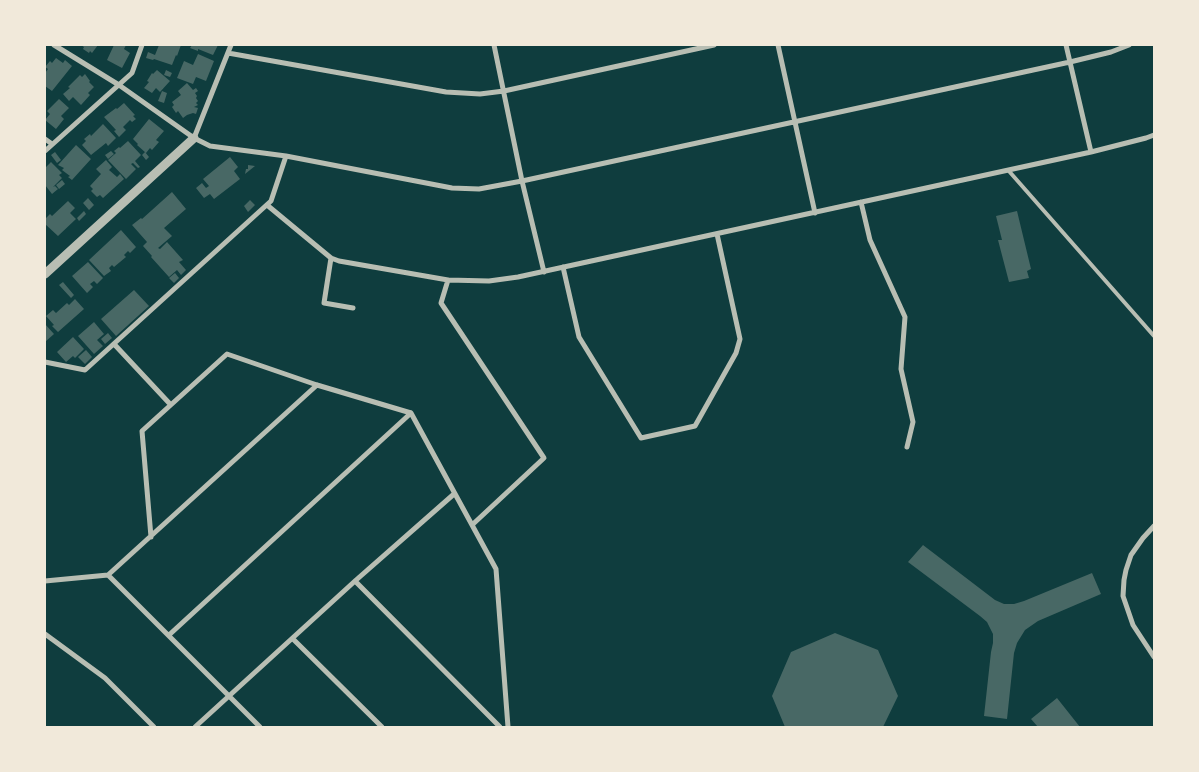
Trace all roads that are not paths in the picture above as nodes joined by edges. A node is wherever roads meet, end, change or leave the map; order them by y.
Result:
1 (54, 45) edge
2 (142, 45) edge
3 (231, 45) edge
4 (494, 45) edge
5 (714, 45) edge
6 (778, 45) edge
7 (1066, 45) edge
8 (1129, 45) edge
9 (228, 53) junction
10 (1070, 62) junction
11 (118, 85) junction
12 (504, 91) junction
13 (794, 122) junction
14 (1154, 135) edge
15 (194, 138) junction
16 (45, 139) edge
17 (52, 144) junction
18 (45, 151) edge
19 (1091, 152) junction
20 (286, 156) junction
21 (1008, 170) junction
22 (522, 181) junction
23 (861, 202) junction
24 (267, 205) junction
25 (815, 213) junction
26 (718, 234) junction
27 (331, 258) junction
28 (563, 267) junction
29 (544, 272) junction
30 (45, 274) edge
31 (448, 280) junction
32 (353, 308) dead end
33 (1154, 336) edge
34 (114, 344) junction
35 (45, 362) edge
36 (317, 384) junction
37 (170, 404) junction
38 (411, 413) junction
39 (907, 447) dead end
40 (454, 494) junction
41 (472, 525) junction
42 (1154, 526) edge
43 (151, 537) junction
44 (108, 575) junction
45 (45, 581) edge
46 (355, 581) junction
47 (45, 634) edge
48 (169, 635) junction
49 (293, 639) junction
50 (1154, 657) edge
51 (229, 697) junction
52 (154, 727) edge
53 (195, 727) edge
54 (260, 727) edge
55 (382, 727) edge
56 (500, 727) edge
57 (508, 727) edge

1 - 11 street
2 - 11 street
3 - 9 street
4 - 12 street
5 - 12 street
6 - 13 street
7 - 10 street
8 - 10 street
9 - 12 street
9 - 15 street
10 - 13 street
10 - 19 street
11 - 15 street
11 - 17 street
12 - 22 street
13 - 22 street
13 - 25 street
14 - 19 street
15 - 20 street
15 - 30 street
16 - 17 street
17 - 18 street
19 - 21 street
20 - 22 street
20 - 24 street
21 - 23 street
21 - 33 lane
22 - 29 street
23 - 25 street
23 - 39 street
24 - 27 street
24 - 34 street
25 - 26 street
26 - 28 street
26 - 28 street
27 - 31 street
27 - 32 street
28 - 29 street
29 - 31 street
31 - 41 street
34 - 35 street
34 - 37 street
36 - 37 street
36 - 38 street
36 - 43 street
37 - 43 street
38 - 40 street
38 - 48 street
40 - 41 street
40 - 46 street
41 - 57 street
42 - 50 street
43 - 44 street
44 - 45 street
44 - 48 street
46 - 49 street
46 - 56 street
47 - 52 street
48 - 51 street
49 - 51 street
49 - 55 street
51 - 53 street
51 - 54 street

